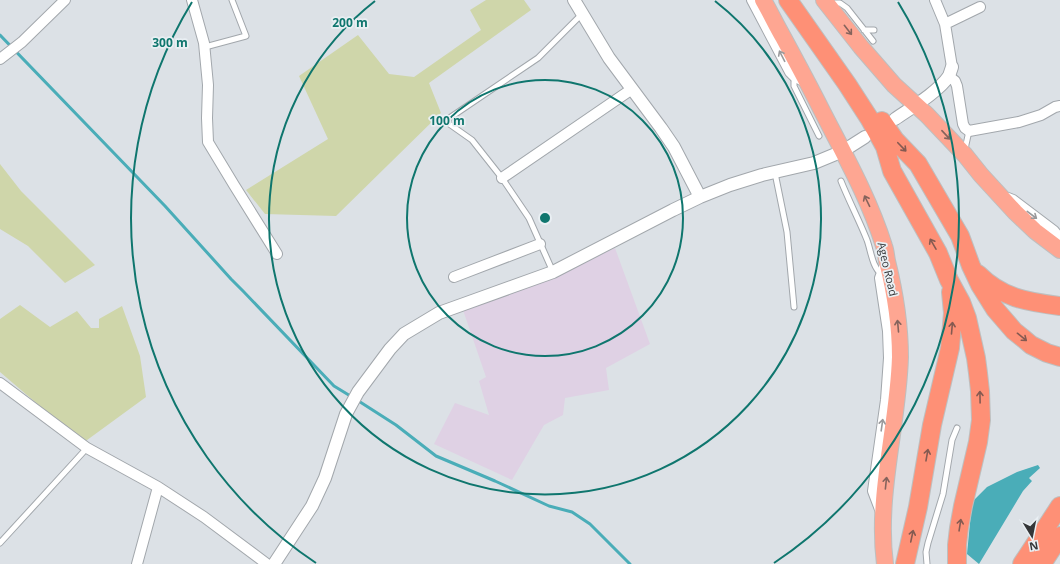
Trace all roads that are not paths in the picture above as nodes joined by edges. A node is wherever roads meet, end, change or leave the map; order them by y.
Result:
1 (65, 0) edge
2 (192, 0) edge
3 (232, 0) edge
4 (574, 0) edge
5 (752, 0) edge
6 (763, 0) edge
7 (788, 0) edge
8 (799, 0) edge
9 (935, 0) edge
10 (833, 5) edge
11 (980, 7) dead end
12 (582, 14) junction
13 (945, 24) junction
14 (864, 30) junction
15 (874, 30) dead end
16 (873, 41) dead end
17 (205, 47) junction
18 (0, 59) edge
19 (950, 71) junction
20 (802, 80) junction
21 (632, 89) junction
22 (916, 105) junction
23 (1060, 106) edge
24 (895, 119) dead end
25 (969, 131) junction
26 (819, 136) dead end
27 (865, 137) dead end
28 (843, 151) junction
29 (964, 154) junction
30 (774, 173) junction
31 (502, 178) junction
32 (841, 181) dead end
33 (1000, 196) junction
34 (700, 198) junction
35 (1057, 228) edge
36 (1060, 240) edge
37 (540, 244) junction
38 (1060, 250) edge
39 (277, 254) dead end
40 (971, 266) junction
41 (884, 267) junction
42 (553, 272) junction
43 (454, 277) dead end
44 (949, 280) junction
45 (1060, 306) edge
46 (794, 307) dead end
47 (1060, 358) edge
48 (1, 385) edge
49 (957, 428) dead end
50 (87, 448) junction
51 (158, 487) junction
52 (1060, 506) edge
53 (1060, 536) edge
54 (0, 543) edge
55 (137, 564) edge
56 (267, 564) edge
57 (274, 564) edge
58 (885, 564) edge
59 (905, 564) edge
60 (927, 564) edge
61 (957, 564) edge
62 (1022, 564) edge
63 (1042, 564) edge

1 - 18 street
2 - 17 street
3 - 17 lane
4 - 12 street
20 -> 5 street
6 - 20 highway, Ageo Road
44 -> 7 highway
8 -> 40 highway
9 - 13 street
10 - 14 lane
10 -> 22 highway
11 - 13 street
12 - 21 street
12 - 31 lane
13 - 19 street
14 - 15 lane
14 - 16 lane
17 - 39 street
19 - 22 street
19 - 25 street
20 - 26 lane
20 - 28 highway, Ageo Road
21 - 31 street
21 - 34 street
22 - 24 street
22 -> 29 highway
23 - 25 street
25 - 29 lane
27 - 28 street
28 - 30 street
41 -> 28 highway, Ageo Road
29 - 33 highway
30 - 34 street
30 - 46 lane
31 - 37 lane
32 - 41 lane
33 -> 35 street
33 - 38 highway
34 - 42 street
35 - 36 street
37 - 42 lane
37 - 43 street
40 - 45 highway
40 -> 47 highway
58 -> 41 highway, Ageo Road
42 - 57 street
59 -> 44 highway
61 -> 44 highway
48 - 50 street
49 - 60 lane
50 - 51 street
50 - 54 lane
51 - 55 street
51 - 56 street
52 - 62 highway
53 - 63 highway

